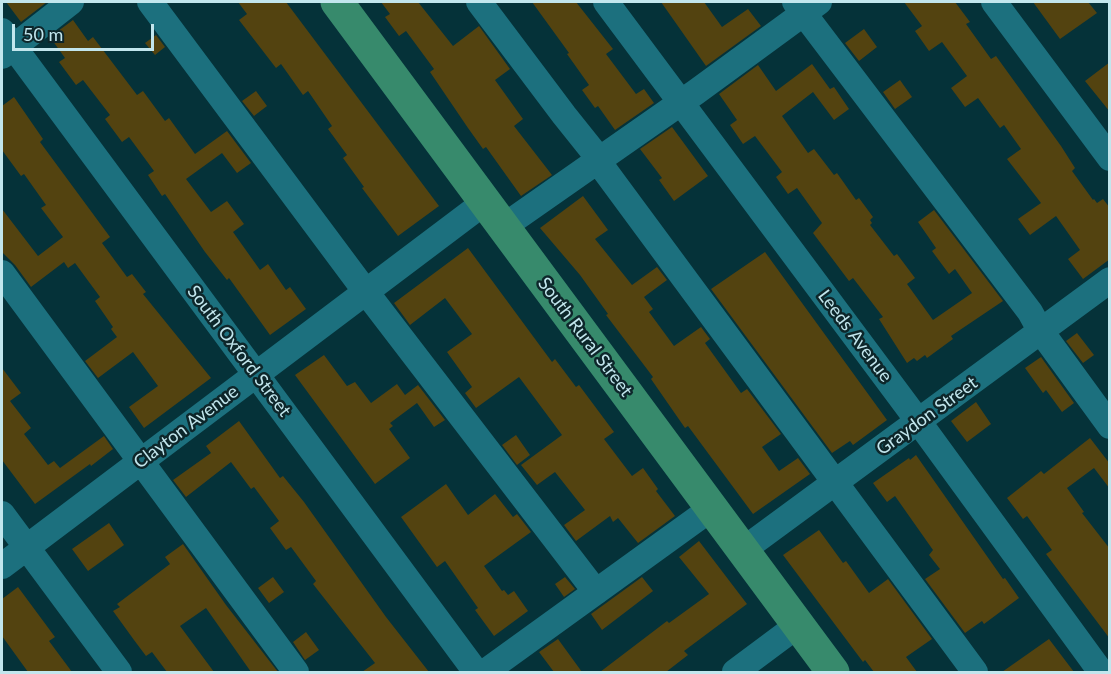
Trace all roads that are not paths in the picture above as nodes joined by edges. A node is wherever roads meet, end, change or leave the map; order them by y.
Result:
1 (71, 2) edge
2 (150, 2) edge
3 (337, 2) edge
4 (479, 2) edge
5 (606, 2) edge
6 (994, 2) edge
7 (806, 5) edge
8 (5, 44) edge
9 (680, 102) junction
10 (1110, 158) edge
11 (597, 160) junction
12 (494, 214) junction
13 (2, 273) edge
14 (1110, 280) edge
15 (366, 292) junction
16 (1040, 330) junction
17 (256, 374) junction
18 (919, 422) junction
19 (1110, 426) edge
20 (141, 461) junction
21 (836, 482) junction
22 (712, 508) junction
23 (2, 514) edge
24 (26, 547) junction
25 (744, 550) junction
26 (2, 566) edge
27 (596, 592) junction
28 (798, 625) junction
29 (119, 672) edge
30 (296, 672) edge
31 (476, 672) edge
32 (485, 672) edge
33 (735, 672) edge
34 (833, 672) edge
35 (975, 672) edge
36 (1101, 672) edge

1 - 8 street
2 - 15 street
3 - 12 main road, South Rural Street
4 - 11 street
5 - 9 street, Leeds Avenue
6 - 10 street
7 - 9 street, Clayton Avenue
7 - 16 street
8 - 17 street, South Oxford Street
9 - 11 street, Clayton Avenue
9 - 18 street, Leeds Avenue
11 - 12 street, Clayton Avenue
11 - 21 street
12 - 15 street, Clayton Avenue
12 - 22 main road, South Rural Street
13 - 20 street
14 - 16 street, Graydon Street
15 - 17 street, Clayton Avenue
15 - 27 street
16 - 18 street, Graydon Street
16 - 19 street
17 - 20 street, Clayton Avenue
17 - 31 street, South Oxford Street
18 - 21 street, Graydon Street
18 - 36 street, Leeds Avenue
20 - 24 street, Clayton Avenue
20 - 30 street
21 - 25 street, Graydon Street
21 - 35 street
22 - 25 main road, South Rural Street
22 - 27 street
23 - 24 street
24 - 26 street, Clayton Avenue
24 - 29 street
25 - 28 main road, South Rural Street
27 - 32 street
28 - 33 street
28 - 34 main road, South Rural Street

